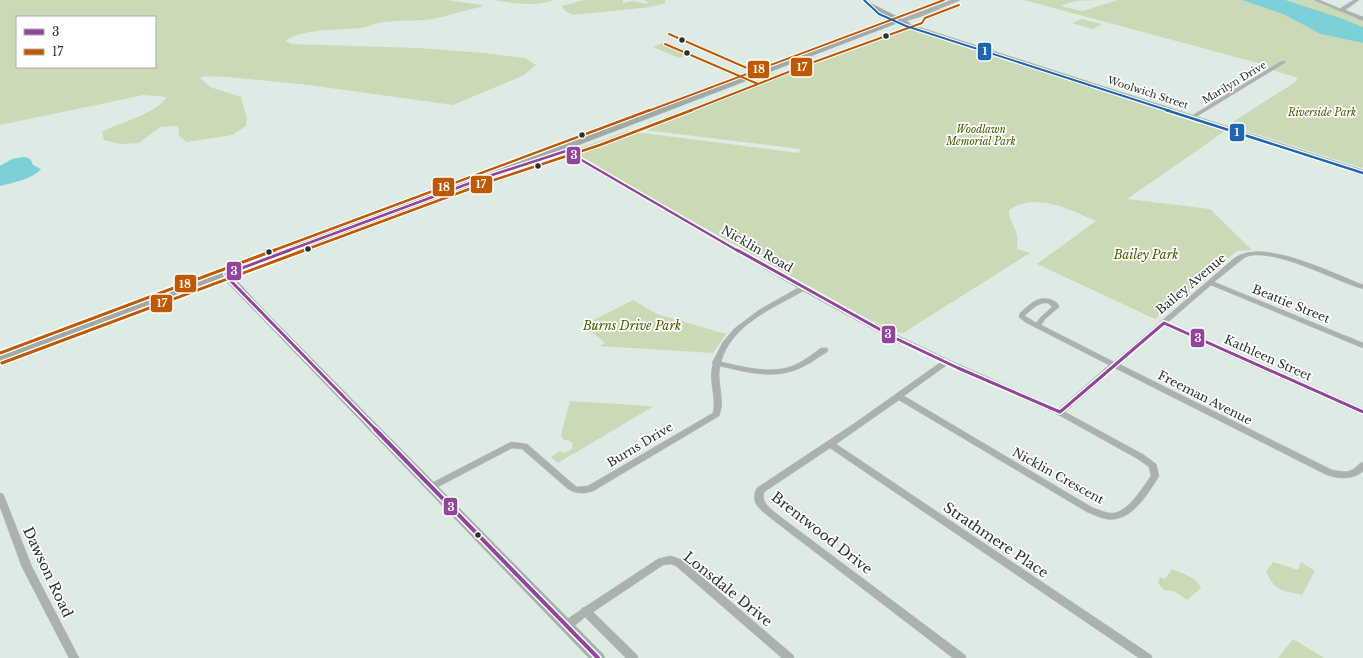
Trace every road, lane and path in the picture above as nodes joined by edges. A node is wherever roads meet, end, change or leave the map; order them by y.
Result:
1 (864, 0) edge
2 (957, 0) edge
3 (1316, 0) edge
4 (1357, 0) edge
5 (1341, 10) junction
6 (1363, 19) edge
7 (902, 23) junction
8 (1284, 62) dead end
9 (1192, 117) junction
10 (563, 150) junction
11 (1363, 173) edge
12 (226, 274) junction
13 (1210, 282) junction
14 (804, 288) junction
15 (1363, 288) edge
16 (1164, 323) junction
17 (1037, 326) junction
18 (1363, 346) edge
19 (824, 350) dead end
20 (0, 358) edge
21 (946, 362) junction
22 (716, 363) junction
23 (1113, 365) junction
24 (899, 396) junction
25 (1060, 412) junction
26 (1363, 412) edge
27 (830, 444) junction
28 (1363, 465) edge
29 (431, 487) junction
30 (0, 496) edge
31 (585, 611) junction
32 (566, 625) junction
33 (74, 658) edge
34 (598, 658) edge
35 (633, 658) edge
36 (789, 658) edge
37 (961, 658) edge
38 (1147, 658) edge

1 - 7 main road, Woolwich Street
2 - 7 main road
3 - 5 street
4 - 5 street
5 - 6 street
7 - 9 main road, Woolwich Street
7 - 10 main road
8 - 9 street, Marilyn Drive
9 - 11 main road, Woolwich Street
10 - 12 main road
10 - 14 street, Nicklin Road
12 - 20 main road
12 - 29 main road
13 - 15 street, Bailey Avenue
13 - 16 street, Bailey Avenue
13 - 18 street, Beattie Street
14 - 21 street, Nicklin Road
14 - 22 street, Burns Drive
16 - 23 street, Bailey Avenue
16 - 26 street, Kathleen Street
17 - 17 street, Freeman Avenue
17 - 23 street, Freeman Avenue
19 - 22 street
21 - 24 street, Brentwood Drive
21 - 25 street, Nicklin Crescent
22 - 29 street, Burns Drive
23 - 25 street, Bailey Avenue
23 - 28 street, Freeman Avenue
24 - 25 street, Nicklin Crescent
24 - 27 street, Brentwood Drive
27 - 37 street, Brentwood Drive
27 - 38 street, Strathmere Place
29 - 32 main road
30 - 33 street, Dawson Road
31 - 32 street, Lonsdale Drive
31 - 35 street
31 - 36 street, Lonsdale Drive
32 - 34 main road

